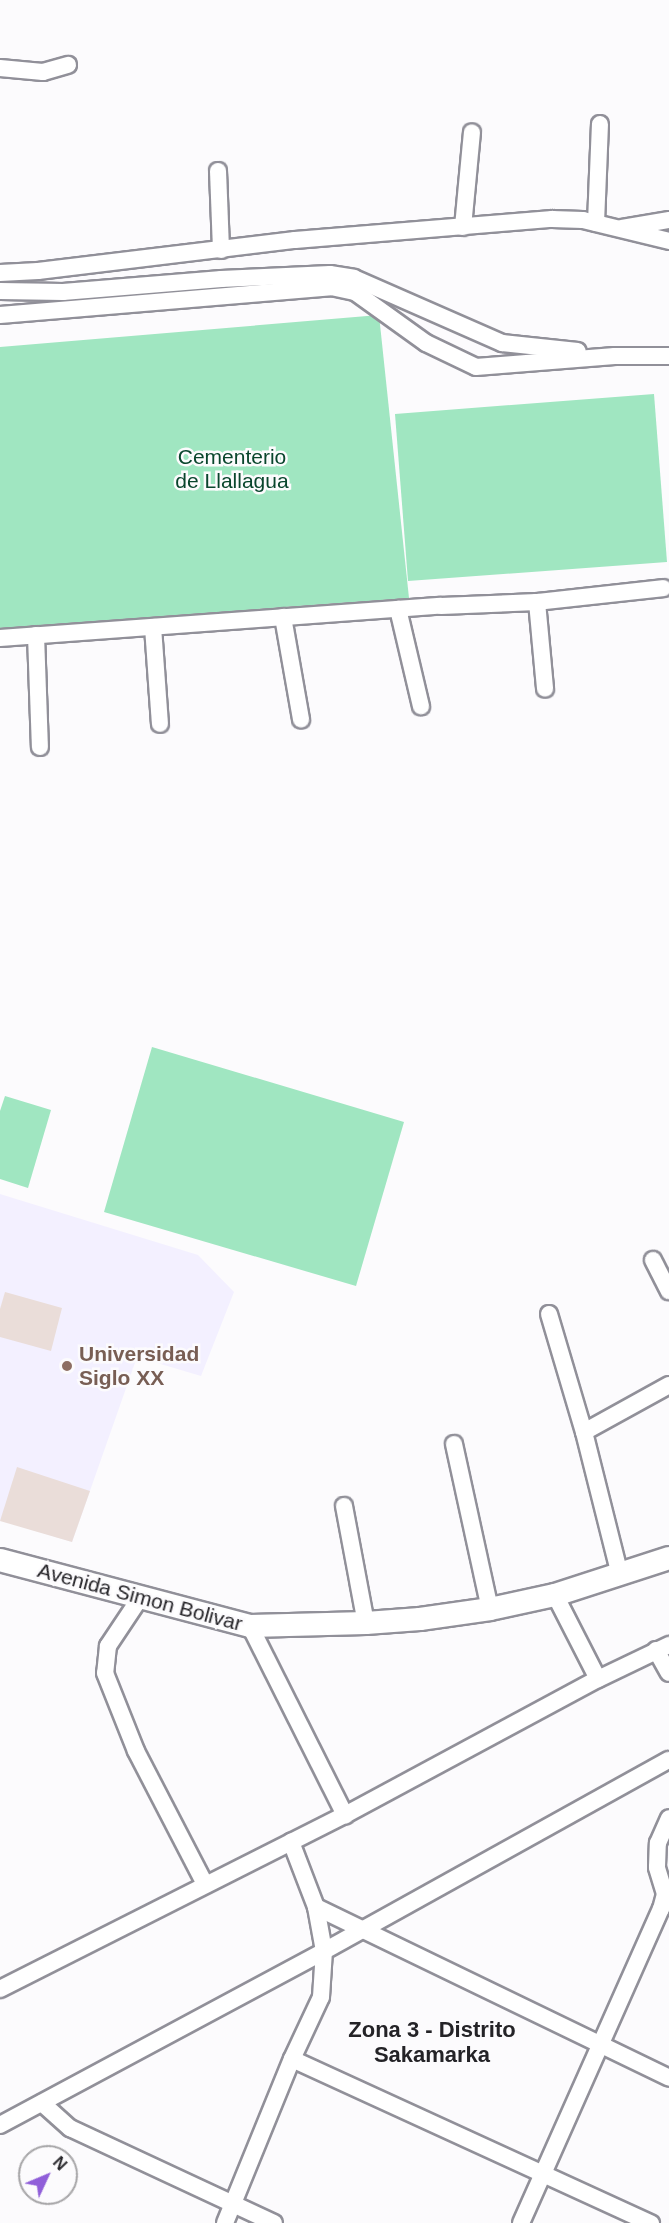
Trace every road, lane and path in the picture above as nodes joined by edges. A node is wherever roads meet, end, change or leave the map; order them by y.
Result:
1 (68, 65) dead end
2 (0, 68) edge
3 (600, 124) dead end
4 (472, 132) dead end
5 (218, 171) dead end
6 (669, 220) edge
7 (596, 224) junction
8 (463, 227) junction
9 (618, 229) junction
10 (669, 241) edge
11 (221, 250) junction
12 (0, 273) edge
13 (0, 291) edge
14 (0, 315) edge
15 (615, 356) junction
16 (669, 356) edge
17 (663, 588) dead end
18 (537, 602) junction
19 (398, 609) junction
20 (283, 617) junction
21 (153, 627) junction
22 (36, 635) junction
23 (0, 638) edge
24 (545, 689) dead end
25 (421, 706) dead end
26 (302, 719) dead end
27 (160, 724) dead end
28 (40, 747) dead end
29 (653, 1260) dead end
30 (669, 1291) edge
31 (549, 1314) dead end
32 (669, 1385) edge
33 (584, 1432) junction
34 (454, 1444) dead end
35 (344, 1506) dead end
36 (669, 1558) edge
37 (0, 1560) edge
38 (620, 1575) junction
39 (555, 1595) junction
40 (140, 1598) junction
41 (490, 1609) junction
42 (366, 1623) junction
43 (250, 1626) junction
44 (662, 1647) edge
45 (669, 1673) edge
46 (598, 1679) junction
47 (669, 1760) edge
48 (345, 1815) junction
49 (669, 1818) edge
50 (291, 1842) junction
51 (205, 1884) junction
52 (666, 1901) edge
53 (316, 1907) junction
54 (361, 1929) junction
55 (324, 1951) junction
56 (0, 1989) edge
57 (600, 2046) junction
58 (292, 2059) junction
59 (669, 2078) edge
60 (42, 2103) junction
61 (0, 2125) edge
62 (543, 2172) junction
63 (234, 2204) junction
64 (225, 2223) edge
65 (274, 2223) edge
66 (520, 2223) edge
67 (651, 2223) edge

1 - 2 street
3 - 7 street
4 - 8 street
5 - 11 street
6 - 9 street
7 - 8 street
7 - 9 street
8 - 11 street
9 - 10 street
11 - 12 street
13 - 15 street
14 - 15 street
15 - 16 street
17 - 18 street
18 - 19 street
18 - 24 street
19 - 20 street
19 - 25 street
20 - 21 street
20 - 26 street
21 - 22 street
21 - 27 street
22 - 23 street
22 - 28 street
29 - 30 street
31 - 33 street
32 - 33 street
33 - 38 street
34 - 41 street
35 - 42 street
36 - 38 main road, Avenida Simon Bolivar
37 - 40 main road, Avenida Simon Bolivar
38 - 39 main road, Avenida Simon Bolivar
39 - 41 main road, Avenida Simon Bolivar
39 - 46 street
40 - 43 main road, Avenida Simon Bolivar
40 - 51 street
41 - 42 main road, Avenida Simon Bolivar
42 - 43 main road, Avenida Simon Bolivar
43 - 48 street
44 - 45 street
44 - 46 street
46 - 48 street
47 - 54 street
48 - 50 street
49 - 52 street
50 - 51 street
50 - 53 street
51 - 56 street
52 - 57 street
53 - 54 street
53 - 55 street
54 - 55 street
54 - 57 street
55 - 58 street
55 - 60 street
57 - 59 street
57 - 62 street
58 - 62 street
58 - 63 street
60 - 61 street
60 - 63 street
62 - 66 street
62 - 67 street
63 - 64 street
63 - 65 street

